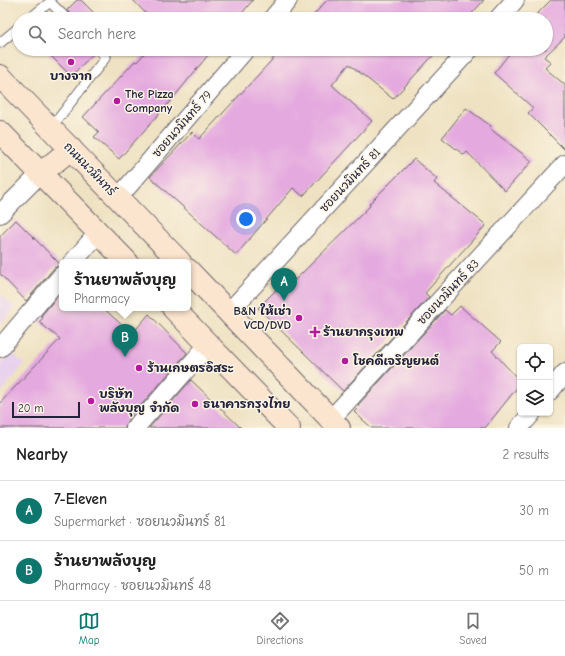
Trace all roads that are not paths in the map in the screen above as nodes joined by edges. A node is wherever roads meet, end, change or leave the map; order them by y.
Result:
1 (288, 0) edge
2 (515, 0) edge
3 (51, 1) edge
4 (38, 12) edge
5 (61, 12) edge
6 (278, 12) edge
7 (504, 12) edge
8 (12, 33) edge
9 (0, 43) edge
10 (105, 56) edge
11 (240, 56) edge
12 (464, 56) edge
13 (0, 76) edge
14 (50, 128) junction
15 (0, 132) edge
16 (70, 149) junction
17 (565, 164) edge
18 (41, 173) junction
19 (118, 198) junction
20 (0, 214) edge
21 (98, 233) junction
22 (76, 259) edge
23 (124, 259) edge
24 (177, 259) edge
25 (191, 273) edge
26 (59, 279) edge
27 (176, 311) edge
28 (229, 312) junction
29 (208, 344) junction
30 (0, 348) edge
31 (565, 373) edge
32 (553, 387) edge
33 (529, 416) edge
34 (335, 424) edge
35 (135, 428) edge
36 (288, 428) edge
37 (519, 428) edge

1 - 6 street
2 - 7 street
3 - 4 lane
3 - 5 lane
8 - 9 lane
10 - 14 lane
11 - 19 street, ซอยนวมินทร์ 79
12 - 28 street, ซอยนวมินทร์ 81
13 - 14 main road, ถนนนวมินทร์
14 - 16 main road, ถนนนวมินทร์
15 - 18 main road
16 - 18 main road
16 - 19 main road, ถนนนวมินทร์
17 - 34 street, ซอยนวมินทร์ 83
18 - 20 street
18 - 21 main road
19 - 24 main road, ถนนนวมินทร์
21 - 22 street
21 - 23 main road
25 - 28 main road
26 - 30 street
27 - 29 main road
28 - 34 main road
29 - 35 street
29 - 36 main road
31 - 32 street
33 - 37 street

